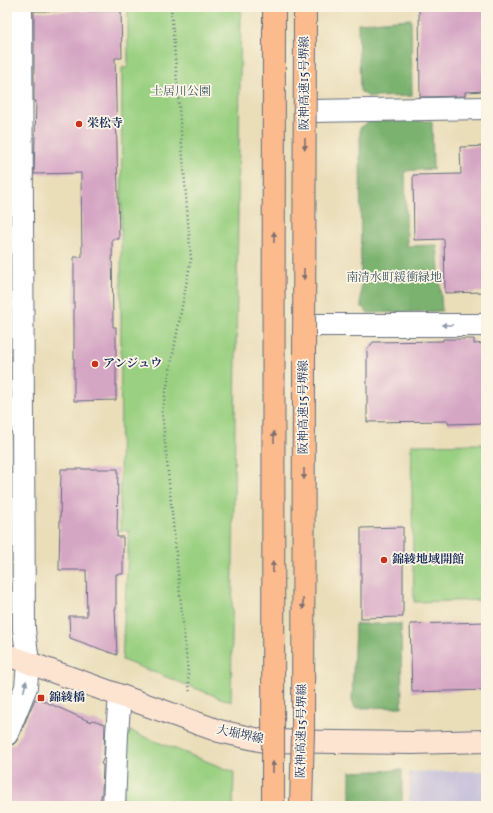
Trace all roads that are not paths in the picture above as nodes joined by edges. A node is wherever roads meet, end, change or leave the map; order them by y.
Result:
1 (21, 7) edge
2 (274, 7) edge
3 (305, 7) edge
4 (486, 108) edge
5 (312, 111) dead end
6 (313, 325) dead end
7 (486, 325) edge
8 (7, 655) edge
9 (28, 663) junction
10 (120, 696) junction
11 (7, 734) edge
12 (486, 741) edge
13 (114, 806) edge
14 (273, 806) edge
15 (301, 806) edge

1 - 9 street
14 -> 2 highway, bridge
3 -> 15 highway, 阪神高速15号堺線, bridge
4 - 5 street
7 -> 6 street
8 - 9 main road, 大堀堺線
9 - 10 main road, 大堀堺線
11 -> 9 street
10 - 12 main road, 大堀堺線
10 - 13 street

